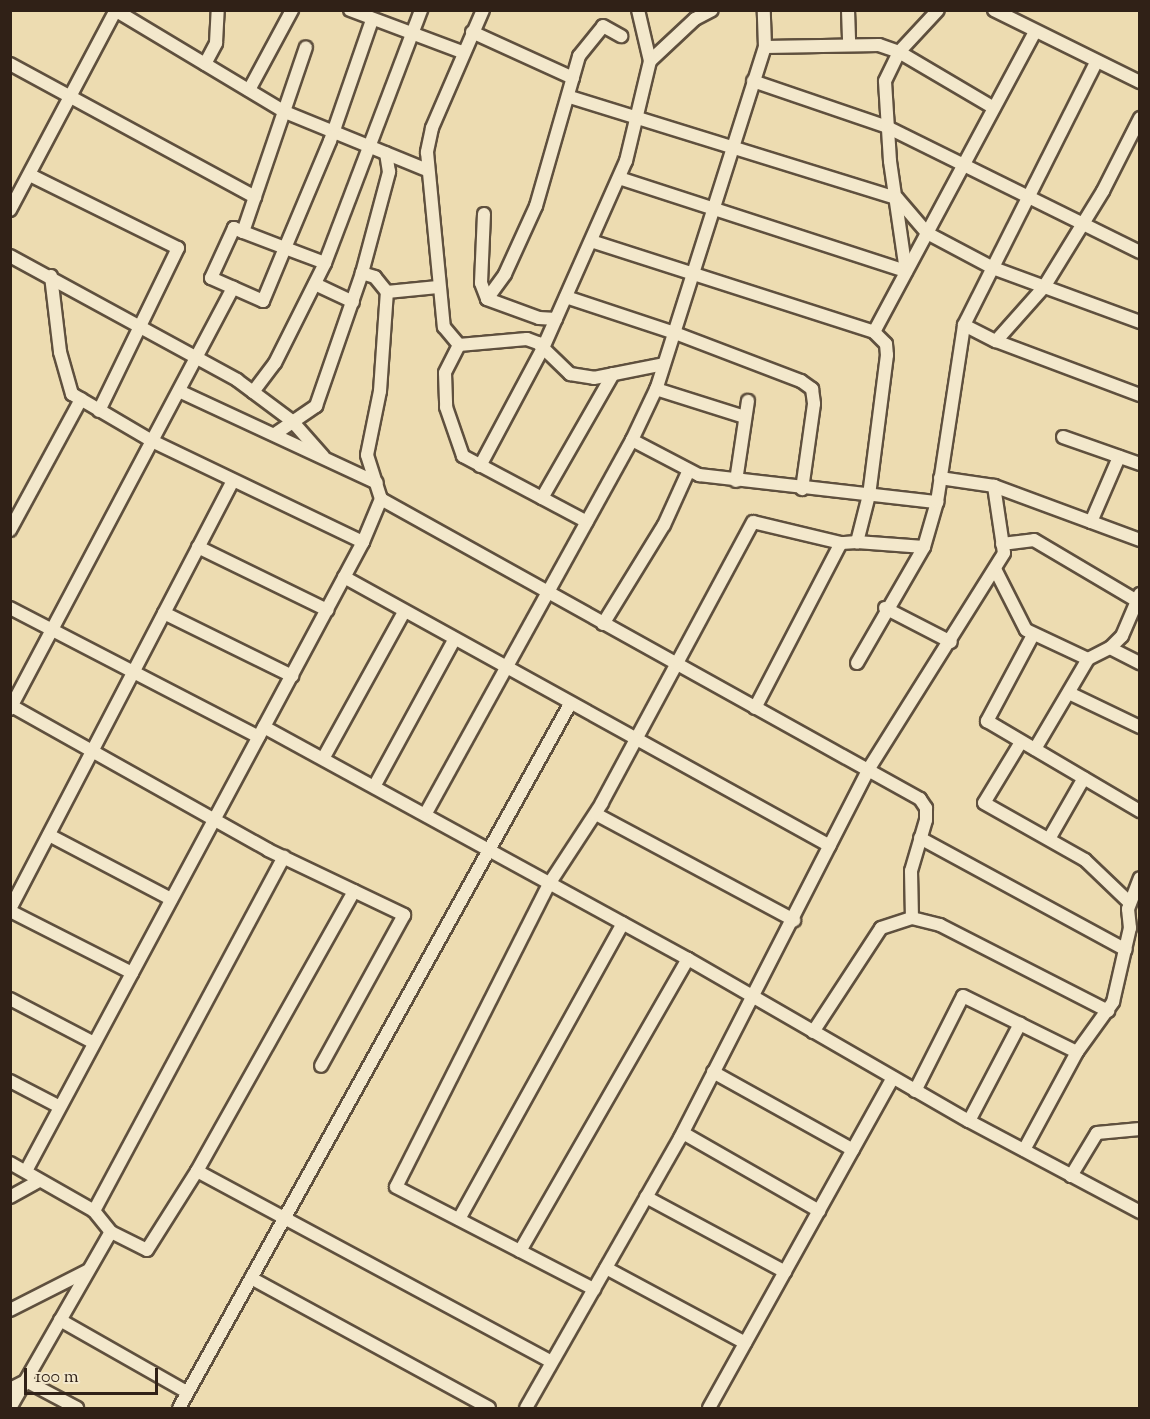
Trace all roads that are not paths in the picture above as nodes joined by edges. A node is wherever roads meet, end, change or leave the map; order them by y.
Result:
1 (218, 10) edge
2 (292, 10) edge
3 (350, 10) edge
4 (421, 10) edge
5 (483, 10) edge
6 (638, 10) edge
7 (712, 10) edge
8 (764, 10) edge
9 (848, 10) edge
10 (938, 10) edge
11 (994, 10) edge
12 (116, 11) edge
13 (372, 20) junction
14 (411, 32) junction
15 (472, 32) junction
16 (1035, 32) junction
17 (621, 36) dead end
18 (849, 45) junction
19 (306, 47) dead end
20 (765, 47) junction
21 (462, 52) junction
22 (899, 52) junction
23 (650, 61) junction
24 (1096, 62) junction
25 (10, 64) edge
26 (205, 64) junction
27 (573, 78) junction
28 (753, 81) junction
29 (1140, 82) edge
30 (249, 90) junction
31 (70, 97) junction
32 (570, 97) junction
33 (994, 108) junction
34 (285, 112) junction
35 (636, 117) junction
36 (1140, 118) edge
37 (887, 127) junction
38 (333, 132) junction
39 (367, 145) junction
40 (733, 146) junction
41 (386, 153) junction
42 (964, 164) junction
43 (427, 170) junction
44 (30, 175) junction
45 (619, 178) junction
46 (255, 197) junction
47 (1029, 197) junction
48 (897, 198) junction
49 (715, 209) junction
50 (10, 210) edge
51 (484, 214) dead end
52 (1083, 224) junction
53 (243, 232) junction
54 (927, 233) junction
55 (591, 241) junction
56 (1138, 247) edge
57 (285, 248) junction
58 (10, 256) edge
59 (325, 263) junction
60 (993, 268) junction
61 (906, 271) junction
62 (362, 273) junction
63 (692, 275) junction
64 (51, 276) junction
65 (315, 284) junction
66 (233, 287) junction
67 (438, 287) junction
68 (1044, 287) junction
69 (387, 292) junction
70 (566, 297) junction
71 (487, 299) junction
72 (353, 302) junction
73 (556, 319) junction
74 (1140, 322) edge
75 (141, 324) junction
76 (964, 325) junction
77 (874, 332) junction
78 (675, 333) junction
79 (996, 341) junction
80 (459, 345) junction
81 (543, 348) junction
82 (197, 357) junction
83 (664, 364) junction
84 (613, 374) junction
85 (656, 389) junction
86 (179, 392) junction
87 (253, 392) junction
88 (1140, 394) edge
89 (81, 399) junction
90 (748, 401) dead end
91 (99, 411) junction
92 (746, 417) junction
93 (292, 422) junction
94 (275, 434) junction
95 (1063, 436) dead end
96 (632, 440) junction
97 (152, 441) junction
98 (323, 456) junction
99 (1119, 457) junction
100 (1140, 464) edge
101 (480, 466) junction
102 (688, 472) junction
103 (940, 478) junction
104 (233, 480) junction
105 (736, 481) junction
106 (377, 483) junction
107 (994, 486) junction
108 (802, 489) junction
109 (869, 495) junction
110 (542, 498) junction
111 (381, 499) junction
112 (937, 502) junction
113 (587, 522) junction
114 (1091, 522) junction
115 (10, 530) edge
116 (1140, 540) edge
117 (363, 542) junction
118 (857, 542) junction
119 (841, 543) junction
120 (1002, 544) junction
121 (198, 547) junction
122 (924, 547) junction
123 (995, 569) junction
124 (344, 578) junction
125 (548, 593) junction
126 (1137, 604) edge
127 (10, 608) edge
128 (885, 608) junction
129 (327, 610) junction
130 (404, 612) junction
131 (164, 613) junction
132 (603, 624) junction
133 (53, 630) junction
134 (1033, 635) junction
135 (454, 640) junction
136 (951, 642) junction
137 (1110, 648) junction
138 (1088, 659) junction
139 (856, 663) dead end
140 (1140, 663) edge
141 (679, 666) junction
142 (505, 669) junction
143 (133, 672) junction
144 (292, 676) junction
145 (1069, 693) junction
146 (570, 705) junction
147 (11, 707) edge
148 (755, 708) junction
149 (1140, 727) edge
150 (261, 732) junction
151 (636, 741) junction
152 (1021, 742) junction
153 (1035, 749) junction
154 (93, 750) junction
155 (324, 757) junction
156 (868, 770) junction
157 (1084, 778) junction
158 (375, 785) junction
159 (1140, 811) edge
160 (426, 813) junction
161 (596, 814) junction
162 (216, 817) junction
163 (49, 835) junction
164 (920, 838) junction
165 (1049, 839) junction
166 (830, 846) junction
167 (487, 849) junction
168 (284, 857) junction
169 (1140, 878) edge
170 (549, 884) junction
171 (354, 891) junction
172 (171, 899) junction
173 (1130, 903) junction
174 (10, 910) edge
175 (912, 918) junction
176 (794, 920) junction
177 (623, 923) junction
178 (1135, 927) edge
179 (1126, 950) junction
180 (688, 959) junction
181 (132, 973) junction
182 (10, 999) edge
183 (753, 1000) junction
184 (1108, 1011) junction
185 (1020, 1024) junction
186 (813, 1032) junction
187 (94, 1043) junction
188 (1077, 1052) junction
189 (321, 1066) dead end
190 (713, 1072) junction
191 (893, 1078) junction
192 (10, 1081) edge
193 (915, 1091) junction
194 (60, 1107) junction
195 (969, 1121) junction
196 (1140, 1129) edge
197 (683, 1132) junction
198 (853, 1150) junction
199 (1024, 1150) junction
200 (10, 1163) edge
201 (26, 1171) junction
202 (196, 1171) junction
203 (1071, 1176) junction
204 (39, 1181) junction
205 (10, 1197) edge
206 (646, 1197) junction
207 (94, 1211) junction
208 (819, 1211) junction
209 (1140, 1212) edge
210 (284, 1218) junction
211 (459, 1219) junction
212 (111, 1232) junction
213 (520, 1251) junction
214 (606, 1268) junction
215 (88, 1271) junction
216 (785, 1272) junction
217 (251, 1278) junction
218 (594, 1289) junction
219 (10, 1310) edge
220 (60, 1320) junction
221 (746, 1343) junction
222 (551, 1362) junction
223 (26, 1381) junction
224 (10, 1389) edge
225 (187, 1392) junction
226 (10, 1408) edge
227 (76, 1408) edge
228 (179, 1408) edge
229 (489, 1408) edge
230 (526, 1408) edge
231 (709, 1408) edge

1 - 26 street
2 - 30 street
3 - 13 street
4 - 14 street
5 - 15 street
6 - 23 street
7 - 23 street
8 - 20 street
9 - 18 street
10 - 22 street
11 - 16 street
12 - 26 street
12 - 31 street
13 - 14 street
13 - 38 street
14 - 21 street
14 - 39 street
15 - 21 street
15 - 27 street
16 - 24 street
16 - 33 street
17 - 27 street
18 - 20 street
18 - 22 street
19 - 34 street
20 - 28 street
21 - 43 street
22 - 33 street
22 - 37 street
23 - 35 street
24 - 29 street
24 - 47 street
25 - 31 street
26 - 30 street
27 - 32 street
28 - 37 street
28 - 40 street
30 - 34 street
31 - 44 street
31 - 46 street
32 - 35 street
32 - 71 street
33 - 42 street
34 - 38 street
34 - 46 street
35 - 40 street
35 - 45 street
36 - 52 street
37 - 42 street
37 - 48 street
38 - 39 street
38 - 57 street
39 - 41 street
39 - 59 street
40 - 48 street
40 - 49 street
41 - 43 street
41 - 62 street
42 - 47 street
42 - 54 street
43 - 67 street
44 - 50 street
44 - 75 street
45 - 49 street
45 - 55 street
46 - 53 street
47 - 52 street
47 - 60 street
48 - 54 street
48 - 61 street
49 - 61 street
49 - 63 street
51 - 71 street
52 - 56 street
52 - 68 street
53 - 57 street
53 - 66 street
54 - 60 street
54 - 61 street
55 - 63 street
55 - 70 street
57 - 59 street
57 - 66 street
58 - 64 street
59 - 65 street
60 - 68 street
60 - 76 street
61 - 77 street
62 - 69 street
62 - 72 street
63 - 77 street
63 - 78 street
64 - 75 street
64 - 89 street
65 - 72 street
65 - 87 street
66 - 82 street
67 - 69 street
67 - 80 street
68 - 74 street
68 - 79 street
69 - 106 street
70 - 73 street
70 - 78 street
71 - 73 street
72 - 93 street
73 - 81 street
75 - 82 street
75 - 91 street
76 - 79 street
76 - 103 street
77 - 109 street
78 - 83 street
78 - 108 street
79 - 88 street
80 - 81 street
80 - 101 street
81 - 84 street
81 - 101 street
82 - 86 street
82 - 87 street
83 - 84 street
83 - 85 street
84 - 110 street
85 - 92 street
85 - 96 street
86 - 94 street
86 - 97 street
87 - 93 street
89 - 91 street
89 - 115 street
90 - 92 street
91 - 97 street
92 - 105 street
93 - 94 street
93 - 98 street
94 - 98 street
95 - 99 street
96 - 102 street
96 - 113 street
97 - 104 street
97 - 133 street
98 - 106 street
99 - 100 street
99 - 114 street
101 - 110 street
102 - 105 street
102 - 132 street
103 - 107 street
103 - 112 street
104 - 117 street
104 - 121 street
105 - 108 street
106 - 111 street
107 - 114 street
107 - 120 street
108 - 109 street
109 - 112 street
109 - 118 street
110 - 113 street
111 - 117 street
111 - 125 street
112 - 122 street
113 - 125 street
114 - 116 street
117 - 124 street
118 - 119 street
118 - 122 street
119 - 141 street
119 - 148 street
120 - 123 street
120 - 126 street
121 - 129 street
121 - 131 street
122 - 128 street
123 - 134 street
123 - 136 street
124 - 129 street
124 - 130 street
125 - 132 street
125 - 142 street
126 - 137 street
127 - 133 street
128 - 136 street
128 - 139 street
129 - 144 street
130 - 135 street
130 - 155 street
131 - 143 street
131 - 144 street
132 - 141 street
133 - 143 street
133 - 147 street
134 - 138 street
134 - 152 street
135 - 142 street
135 - 158 street
136 - 156 street
137 - 138 street
137 - 140 street
138 - 145 street
141 - 148 street
141 - 151 street
142 - 146 street
142 - 160 street
143 - 150 street
143 - 154 street
144 - 150 street
145 - 149 street
145 - 153 street
146 - 151 street
146 - 167 street
147 - 154 street
148 - 156 street
150 - 155 street
150 - 162 street
151 - 161 street
151 - 166 street
152 - 153 street
152 - 165 street
153 - 157 street
154 - 162 street
154 - 163 street
155 - 158 street
156 - 164 street
156 - 166 street
157 - 159 street
157 - 165 street
158 - 160 street
160 - 167 street
161 - 170 street
161 - 176 street
162 - 168 street
162 - 172 street
163 - 172 street
163 - 174 street
164 - 175 street
164 - 179 street
165 - 173 street
166 - 176 street
167 - 170 street
167 - 210 street
168 - 171 street
168 - 207 street
169 - 173 street
170 - 177 street
170 - 211 street
171 - 189 street
171 - 202 street
172 - 181 street
173 - 178 street
174 - 181 street
175 - 184 street
175 - 186 street
176 - 183 street
177 - 180 street
177 - 211 street
178 - 179 street
179 - 184 street
180 - 183 street
180 - 213 street
181 - 187 street
182 - 187 street
183 - 186 street
183 - 190 street
184 - 188 street
185 - 188 street
185 - 193 street
185 - 195 street
186 - 191 street
187 - 194 street
188 - 199 street
190 - 197 street
190 - 198 street
191 - 193 street
191 - 198 street
192 - 194 street
193 - 195 street
194 - 201 street
195 - 199 street
196 - 203 street
197 - 206 street
197 - 208 street
198 - 208 street
199 - 203 street
200 - 201 street
201 - 204 street
202 - 210 street
202 - 212 street
203 - 209 street
204 - 205 street
204 - 207 street
206 - 214 street
206 - 216 street
207 - 212 street
208 - 216 street
210 - 217 street
210 - 222 street
211 - 213 street
212 - 215 street
213 - 218 street
214 - 218 street
214 - 221 street
215 - 219 street
215 - 220 street
216 - 221 street
217 - 225 street
217 - 229 street
218 - 222 street
220 - 223 street
220 - 225 street
221 - 231 street
222 - 230 street
223 - 224 street
223 - 226 street
223 - 227 street
225 - 228 street

